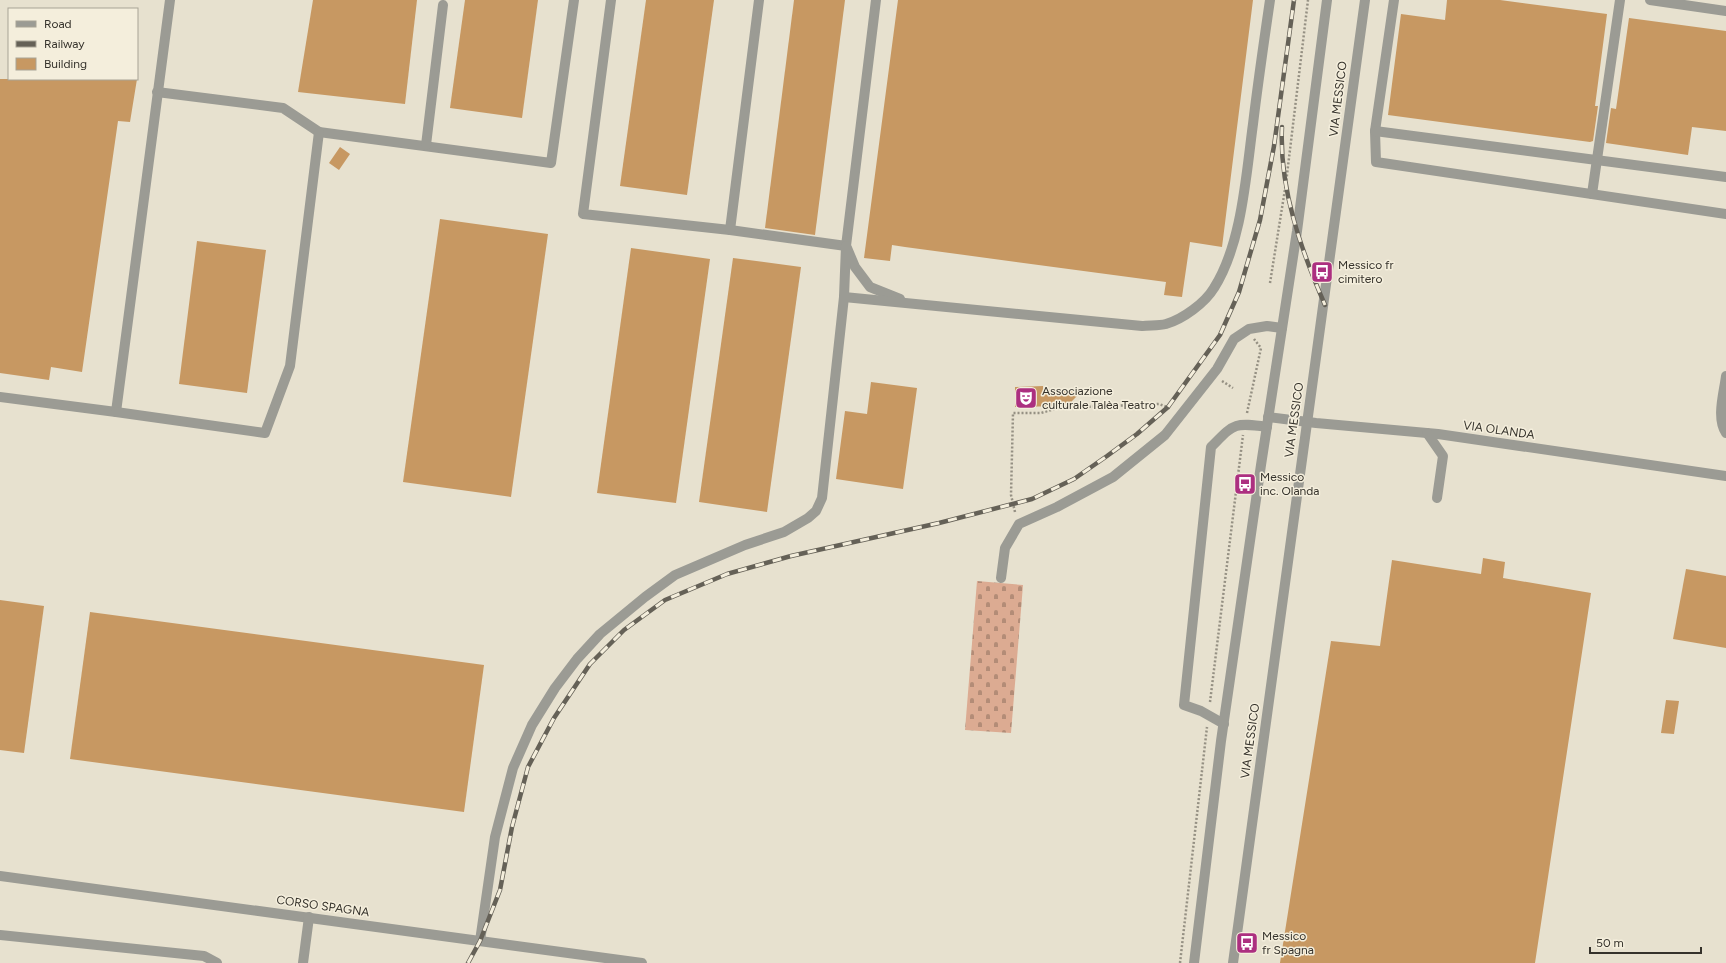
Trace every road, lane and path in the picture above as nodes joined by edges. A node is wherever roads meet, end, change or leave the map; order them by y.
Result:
1 (170, 0) edge
2 (574, 0) edge
3 (611, 0) edge
4 (758, 0) edge
5 (876, 0) edge
6 (1270, 0) edge
7 (1308, 0) edge
8 (1327, 0) edge
9 (1365, 0) edge
10 (1394, 0) edge
11 (1620, 0) edge
12 (1650, 0) edge
13 (443, 5) dead end
14 (1726, 11) edge
15 (157, 92) junction
16 (1375, 131) junction
17 (319, 132) junction
18 (426, 145) junction
19 (1597, 160) junction
20 (1726, 177) edge
21 (1592, 194) junction
22 (1726, 214) edge
23 (730, 230) junction
24 (846, 246) junction
25 (1270, 283) dead end
26 (844, 297) junction
27 (908, 302) junction
28 (1282, 328) junction
29 (1248, 341) dead end
30 (1225, 375) dead end
31 (1726, 376) edge
32 (1233, 388) dead end
33 (0, 397) edge
34 (116, 412) junction
35 (1181, 415) junction
36 (1268, 422) junction
37 (1307, 422) junction
38 (1245, 424) junction
39 (1427, 433) junction
40 (1726, 433) edge
41 (1726, 476) edge
42 (1437, 498) dead end
43 (1019, 524) junction
44 (1001, 578) dead end
45 (1208, 715) junction
46 (1224, 724) junction
47 (0, 876) edge
48 (309, 917) junction
49 (0, 935) edge
50 (480, 942) junction
51 (217, 963) edge
52 (303, 963) edge
53 (642, 963) edge
54 (1180, 963) edge
55 (1194, 963) edge
56 (1233, 963) edge

1 - 15 street
2 - 18 street
3 - 23 street
4 - 23 street
5 - 24 street
6 - 27 street
7 - 25 path
8 - 28 street, VIA MESSICO
9 - 37 street, VIA MESSICO
10 - 16 street
11 - 19 street
12 - 14 street
13 - 18 street
15 - 17 street
15 - 34 street
16 - 19 street
16 - 21 street
17 - 18 street
17 - 34 street
19 - 20 street
19 - 21 street
21 - 22 street
23 - 24 street
24 - 26 street
24 - 27 street
26 - 27 street
26 - 50 street
28 - 35 street
28 - 36 street, VIA MESSICO
29 - 38 path
30 - 32 path
31 - 40 street
33 - 34 street
35 - 43 street
35 - 43 path
36 - 37 street, VIA OLANDA
36 - 38 street, VIA OLANDA
36 - 46 street, VIA MESSICO
37 - 39 street, VIA OLANDA
37 - 56 street, VIA MESSICO
38 - 45 path
38 - 45 street
39 - 41 street, VIA OLANDA
39 - 42 street
43 - 44 street
45 - 46 street
45 - 54 path
46 - 55 street, VIA MESSICO
47 - 48 street, CORSO SPAGNA
48 - 50 street, CORSO SPAGNA
48 - 52 street
49 - 51 street
50 - 53 street, CORSO SPAGNA

